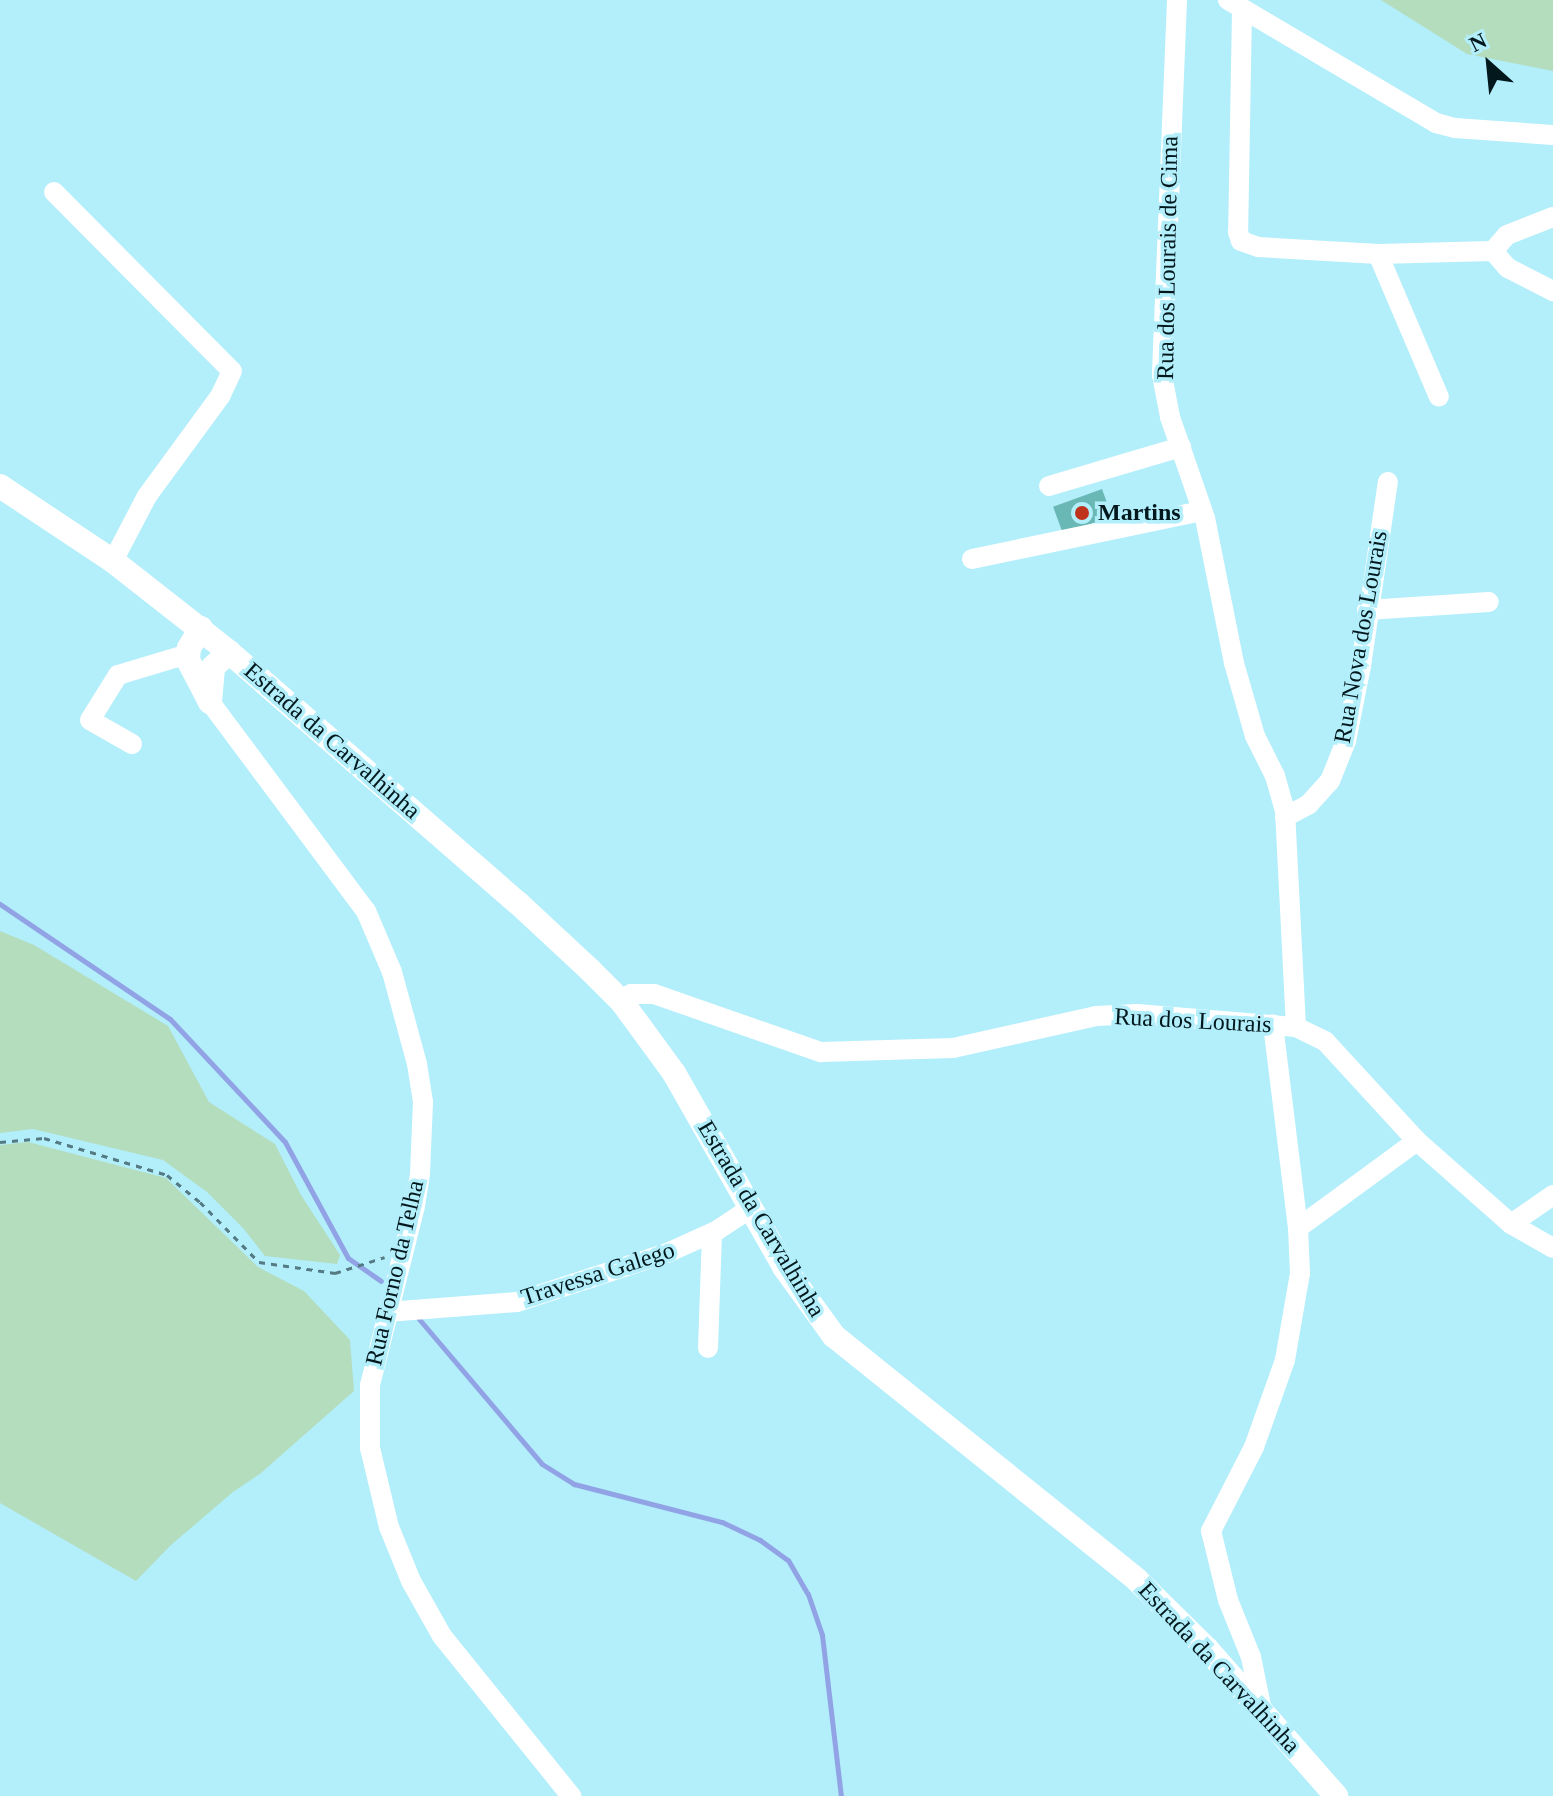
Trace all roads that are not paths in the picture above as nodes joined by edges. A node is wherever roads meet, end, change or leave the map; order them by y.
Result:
1 (1177, 0) edge
2 (1235, 5) edge
3 (1553, 135) edge
4 (54, 192) dead end
5 (1553, 217) edge
6 (1493, 251) junction
7 (1378, 254) junction
8 (1553, 291) edge
9 (1439, 397) dead end
10 (1181, 447) junction
11 (1388, 482) dead end
12 (0, 486) edge
13 (1049, 486) dead end
14 (1201, 511) junction
15 (972, 559) dead end
16 (113, 561) junction
17 (1489, 602) dead end
18 (1367, 610) junction
19 (201, 628) junction
20 (188, 657) junction
21 (221, 659) junction
22 (210, 702) junction
23 (132, 744) dead end
24 (1285, 817) junction
25 (622, 1002) junction
26 (1273, 1025) junction
27 (1296, 1027) junction
28 (1417, 1141) junction
29 (1553, 1195) edge
30 (751, 1208) junction
31 (1511, 1224) junction
32 (1298, 1228) junction
33 (712, 1233) junction
34 (1553, 1248) edge
35 (387, 1312) junction
36 (708, 1348) dead end
37 (1262, 1711) junction
38 (571, 1796) edge
39 (1336, 1796) edge

1 - 10 street, Rua dos Lourais de Cima
2 - 3 street
2 - 7 street
4 - 16 street
5 - 6 street
6 - 7 street
6 - 8 street
7 - 9 street
10 - 13 street
10 - 14 street, Rua dos Lourais de Cima
11 - 18 street, Rua Nova dos Lourais
12 - 16 main road, Estrada da Carvalhinha
14 - 15 street
14 - 24 street, Rua dos Lourais de Cima
16 - 19 main road, Estrada da Carvalhinha
17 - 18 street
18 - 24 street, Rua Nova dos Lourais
19 - 20 main road
19 - 21 main road, Estrada da Carvalhinha
20 - 21 main road
20 - 22 main road, Rua Forno da Telha
20 - 23 street
21 - 22 main road
21 - 25 main road, Estrada da Carvalhinha
22 - 35 street, Rua Forno da Telha
24 - 27 street, Rua dos Lourais de Cima
25 - 26 street, Rua dos Lourais
25 - 30 main road, Estrada da Carvalhinha
26 - 27 street, Rua dos Lourais
26 - 32 street
27 - 28 street, Rua dos Lourais
28 - 31 street, Rua dos Lourais
28 - 32 street
29 - 31 street
30 - 33 street, Travessa Galego
30 - 37 main road, Estrada da Carvalhinha
31 - 34 street, Rua dos Lourais
32 - 37 street
33 - 35 street, Travessa Galego
33 - 36 street
35 - 38 street, Rua Forno da Telha
37 - 39 main road, Estrada da Carvalhinha

